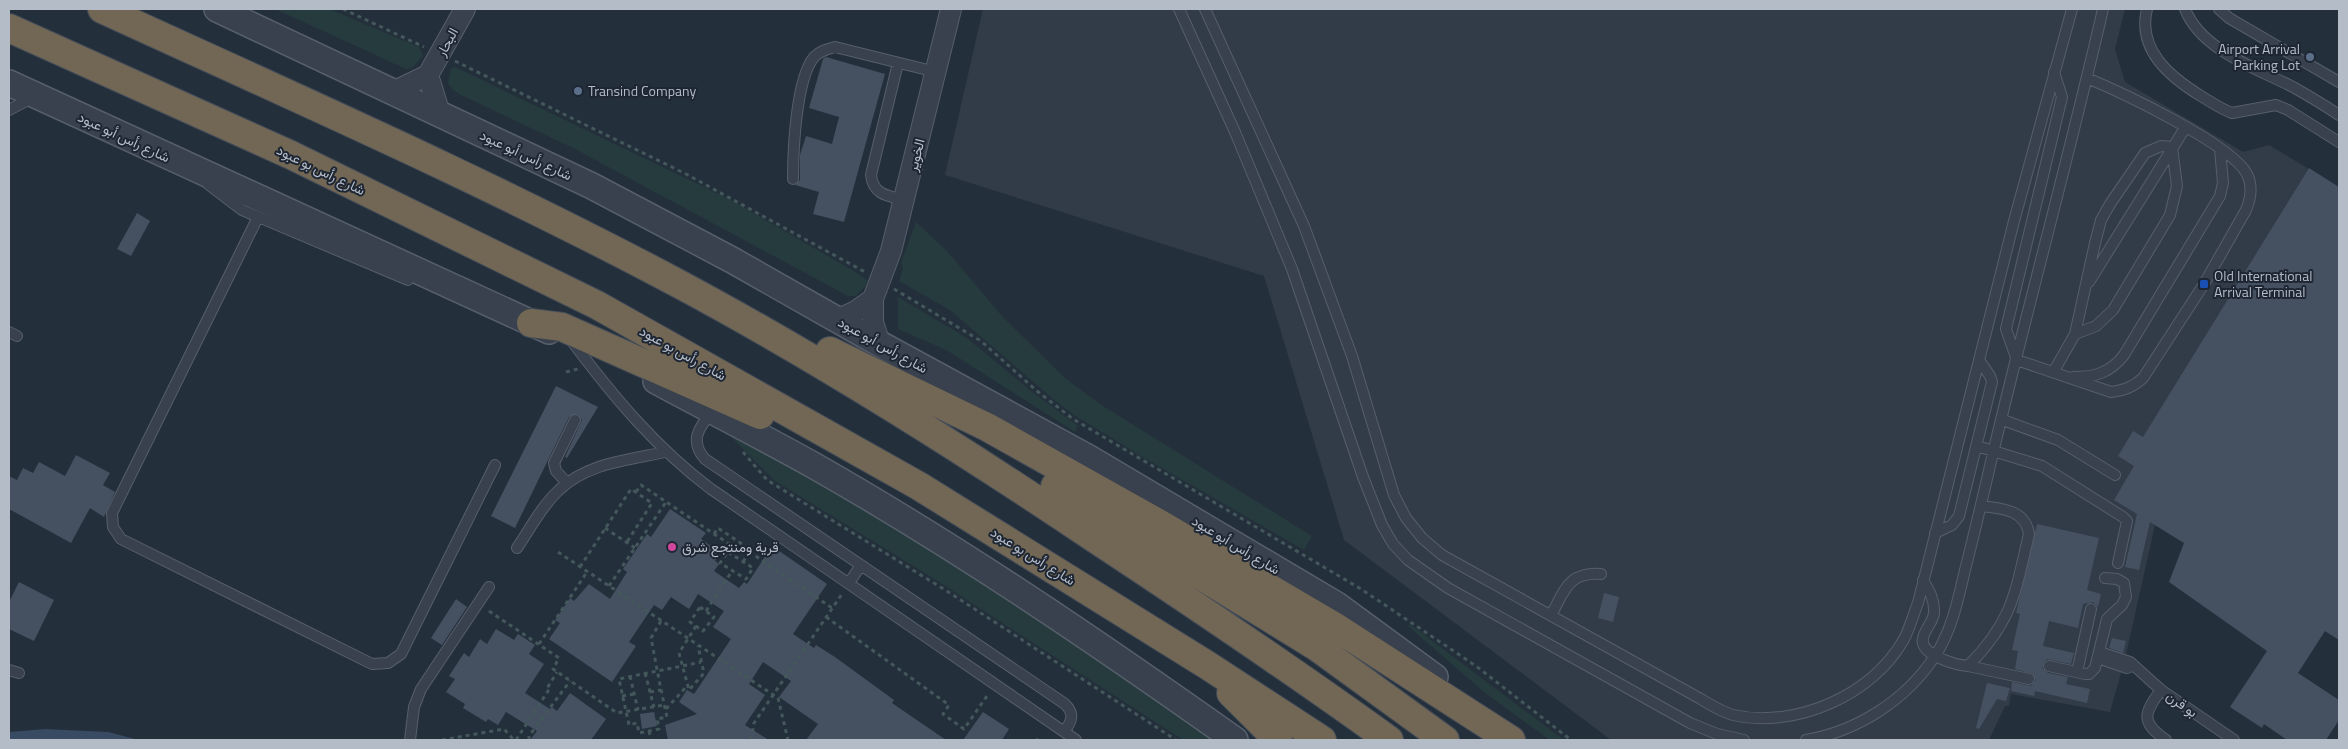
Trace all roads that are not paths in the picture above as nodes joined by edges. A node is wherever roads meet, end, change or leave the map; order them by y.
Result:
1 (102, 9) edge
2 (217, 9) edge
3 (465, 9) edge
4 (951, 9) edge
5 (1179, 9) edge
6 (1206, 9) edge
7 (2072, 9) edge
8 (2103, 9) edge
9 (2147, 9) edge
10 (2185, 9) edge
11 (2219, 9) edge
12 (9, 28) edge
13 (898, 62) junction
14 (2054, 71) junction
15 (936, 72) junction
16 (428, 75) junction
17 (2087, 78) junction
18 (9, 82) edge
19 (2339, 82) edge
20 (393, 92) junction
21 (37, 96) junction
22 (9, 110) edge
23 (440, 114) junction
24 (2339, 115) edge
25 (2185, 128) junction
26 (2339, 142) edge
27 (2172, 147) junction
28 (2220, 149) junction
29 (191, 168) junction
30 (792, 179) dead end
31 (904, 200) junction
32 (258, 217) junction
33 (421, 285) dead end
34 (2084, 289) junction
35 (877, 290) junction
36 (439, 293) dead end
37 (837, 320) junction
38 (531, 323) junction
39 (769, 333) junction
40 (2075, 334) junction
41 (571, 340) junction
42 (880, 344) junction
43 (1979, 360) junction
44 (2017, 360) junction
45 (853, 363) junction
46 (2054, 371) junction
47 (2070, 377) junction
48 (712, 411) junction
49 (575, 420) dead end
50 (2003, 420) junction
51 (1977, 446) junction
52 (1994, 451) junction
53 (666, 452) junction
54 (495, 465) dead end
55 (2116, 475) dead end
56 (567, 483) junction
57 (919, 486) junction
58 (1982, 506) junction
59 (1935, 533) junction
60 (517, 548) dead end
61 (2118, 563) dead end
62 (861, 566) junction
63 (1601, 574) dead end
64 (2105, 578) dead end
65 (1923, 580) junction
66 (849, 583) junction
67 (489, 587) dead end
68 (2091, 609) dead end
69 (1550, 615) junction
70 (2098, 655) junction
71 (1934, 657) junction
72 (1207, 665) junction
73 (1968, 666) junction
74 (2049, 666) dead end
75 (2077, 672) junction
76 (2029, 679) dead end
77 (2161, 690) junction
78 (1064, 732) junction
79 (410, 740) edge
80 (1076, 740) edge
81 (1235, 740) edge
82 (1278, 740) edge
83 (1322, 740) edge
84 (1389, 740) edge
85 (1445, 740) edge
86 (1511, 740) edge
87 (1516, 740) edge
88 (1744, 740) edge
89 (1806, 740) edge
90 (2166, 740) edge
91 (2234, 740) edge

1 - 39 highway
2 - 20 street, شارع رأس أبو عبود
3 - 16 street, البحار
4 - 15 street, الخوير
5 - 88 lane
6 - 69 lane
7 - 14 lane
8 - 17 lane
9 - 26 lane
10 - 24 lane
11 - 19 lane
12 - 57 highway, شارع رأس بو عبود
13 - 15 lane
13 - 30 lane
13 - 31 lane
14 - 43 lane
14 - 44 lane
15 - 31 street, الخوير
16 - 20 street
16 - 23 street
17 - 25 lane
17 - 44 lane
18 - 21 street, شارع رأس أبو عبود
20 - 23 street, شارع رأس أبو عبود
21 - 22 lane
21 - 29 street, شارع رأس أبو عبود
23 - 37 street, شارع رأس أبو عبود
25 - 27 lane
25 - 28 lane
27 - 34 lane
27 - 34 lane
27 - 40 lane
28 - 47 lane
28 - 47 lane
29 - 32 lane
29 - 38 street, شارع رأس أبو عبود
31 - 35 street, الخوير
32 - 33 lane
32 - 54 lane
34 - 40 lane
35 - 37 street
35 - 42 street, الخوير
36 - 38 lane
37 - 42 street, شارع رأس أبو عبود
38 - 41 street, شارع رأس أبو عبود
38 - 57 highway
39 - 45 highway
39 - 84 highway
40 - 46 lane
41 - 48 street, شارع رأس أبو عبود
41 - 53 lane
42 - 87 street, شارع رأس أبو عبود
43 - 51 lane
43 - 59 lane
44 - 46 lane
44 - 50 lane
45 - 85 highway
45 - 86 highway
46 - 47 lane
48 - 62 lane
48 - 81 street, شارع رأس أبو عبود
49 - 56 lane
50 - 52 lane
50 - 55 lane
51 - 52 lane
51 - 59 lane
52 - 58 lane
52 - 61 lane
53 - 56 lane
53 - 66 lane
56 - 60 lane
57 - 72 highway, شارع رأس بو عبود
58 - 71 lane
58 - 73 lane
59 - 65 lane
62 - 66 lane
62 - 78 lane
63 - 69 lane
64 - 70 lane
65 - 69 lane
65 - 71 lane
66 - 78 lane
67 - 79 lane
68 - 75 lane
70 - 75 lane
70 - 77 lane, بو قرن
71 - 73 lane
71 - 89 lane
72 - 82 highway
72 - 83 highway, شارع رأس بو عبود
73 - 76 lane
74 - 75 lane
77 - 90 lane
77 - 91 lane, بو قرن
78 - 80 lane

